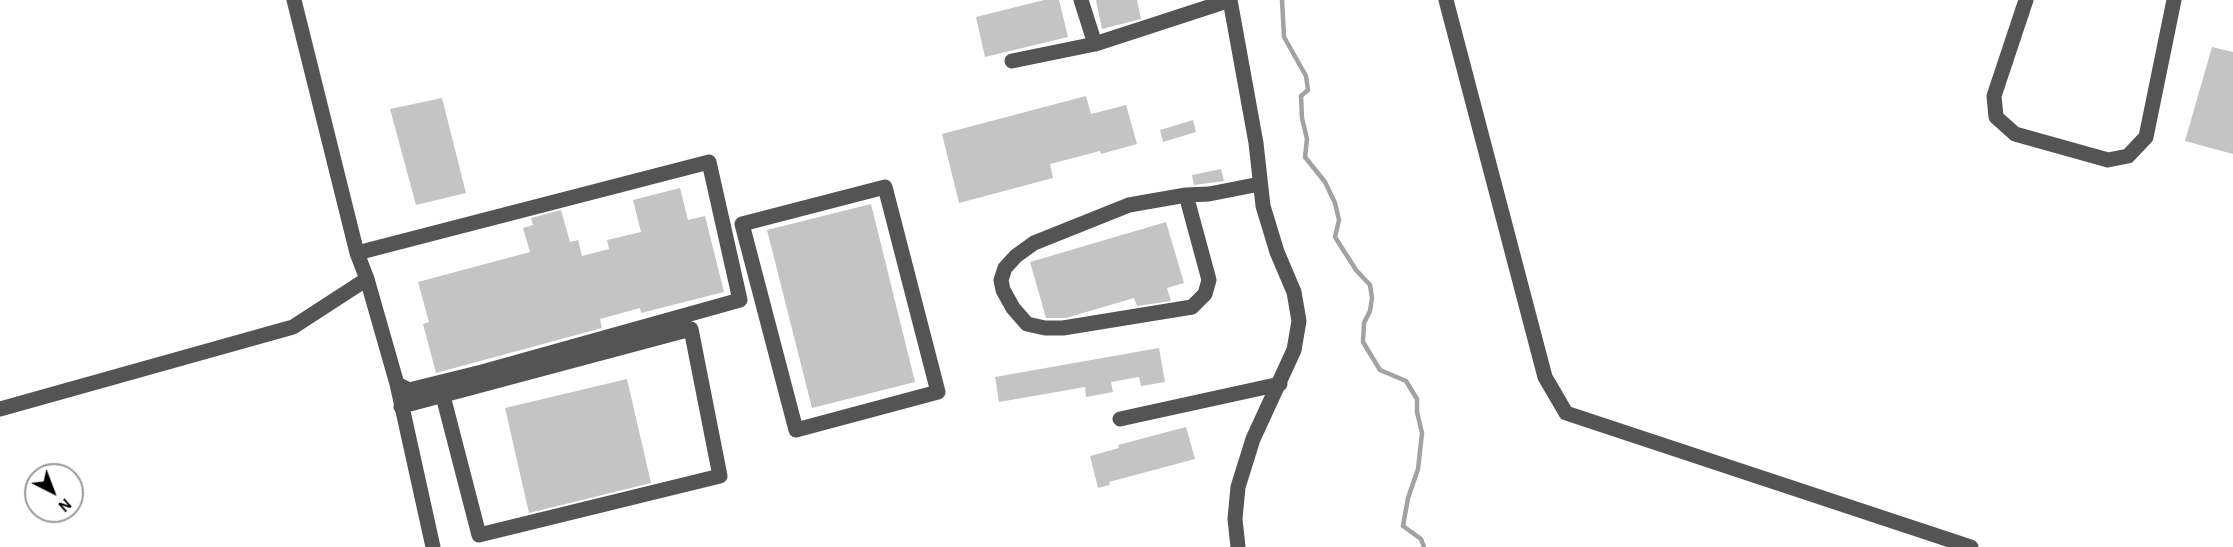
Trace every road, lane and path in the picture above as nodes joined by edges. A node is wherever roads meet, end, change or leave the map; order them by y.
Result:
1 (294, 0) edge
2 (1080, 0) edge
3 (1230, 0) edge
4 (1446, 0) edge
5 (2026, 0) edge
6 (2174, 0) edge
7 (1095, 44) junction
8 (1012, 60) dead end
9 (1260, 184) junction
10 (1185, 195) junction
11 (357, 253) junction
12 (367, 279) junction
13 (762, 299) junction
14 (1281, 384) junction
15 (399, 396) junction
16 (443, 396) junction
17 (0, 409) edge
18 (1120, 419) dead end
19 (433, 547) edge
20 (1238, 547) edge
21 (1971, 547) edge

1 - 11 street
2 - 7 street
3 - 7 street
3 - 9 street
4 - 21 street
5 - 6 street
7 - 8 street
9 - 10 street
9 - 14 street
10 - 10 street
11 - 12 street
11 - 15 street
12 - 15 street
12 - 17 street
13 - 13 street
13 - 15 street
14 - 18 street
14 - 20 street
15 - 16 street
15 - 19 street
16 - 16 street

